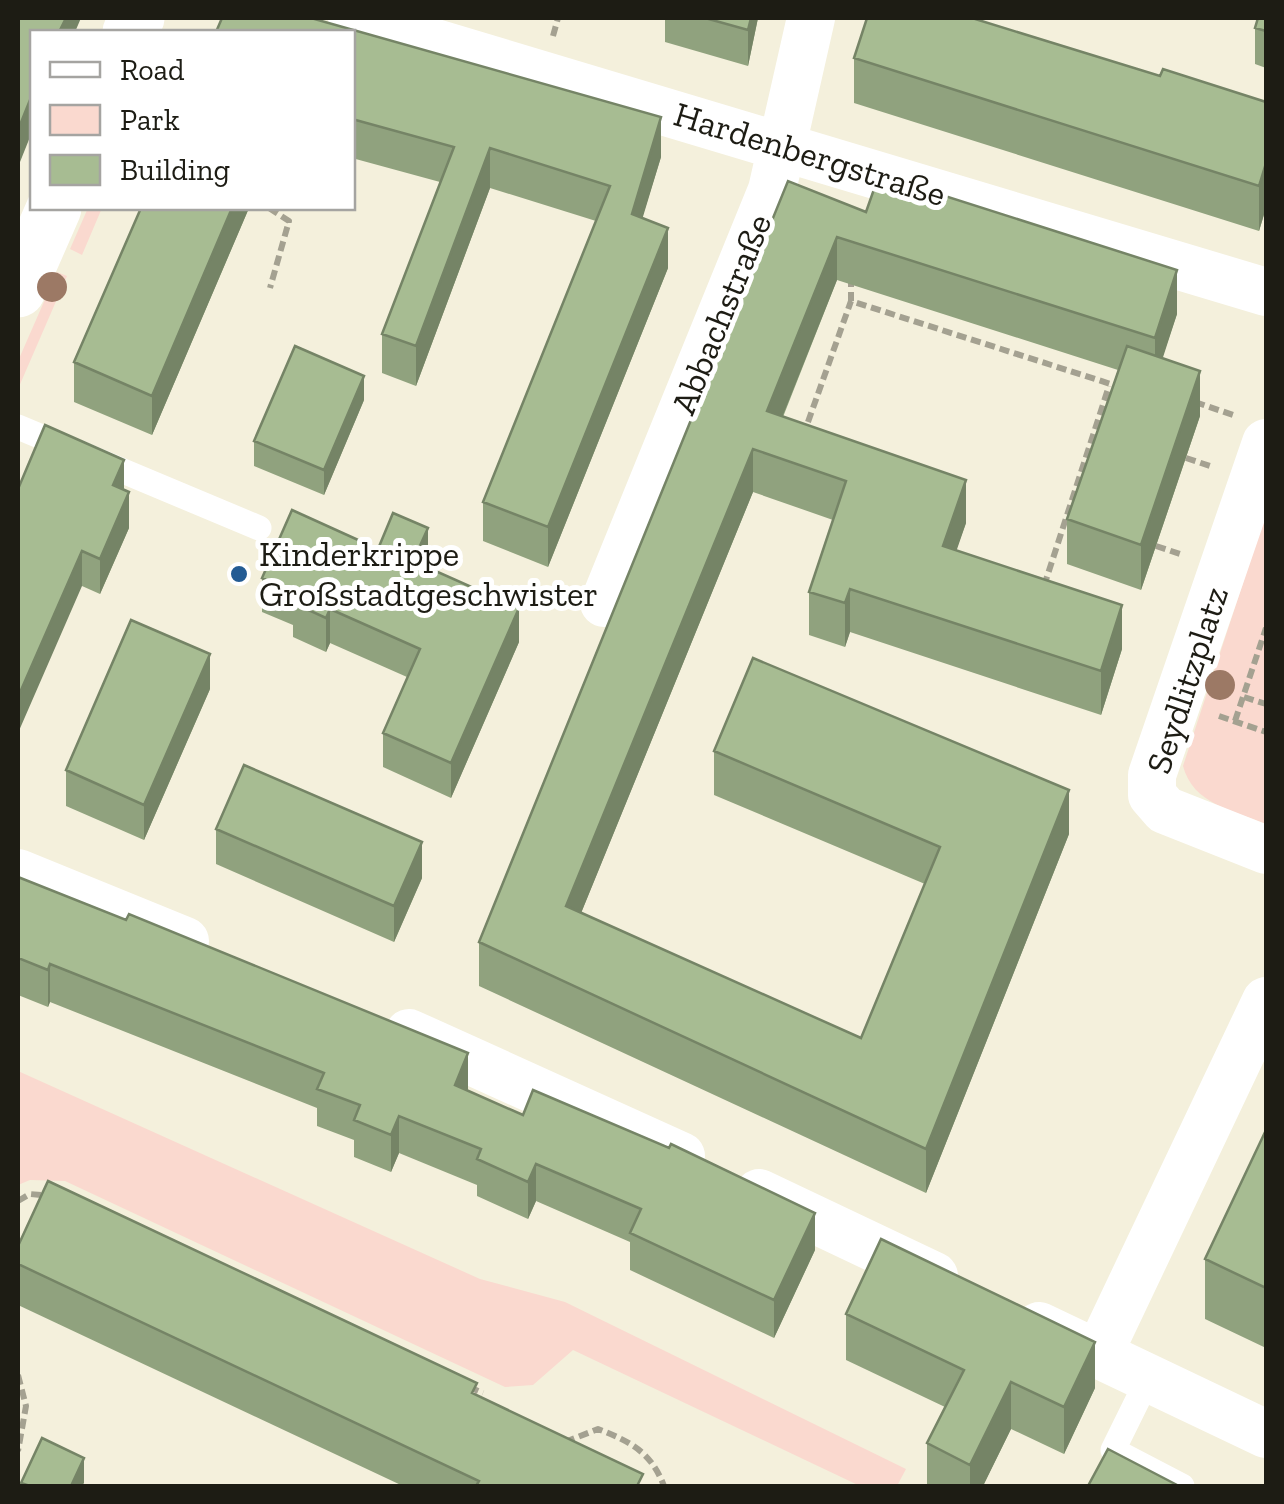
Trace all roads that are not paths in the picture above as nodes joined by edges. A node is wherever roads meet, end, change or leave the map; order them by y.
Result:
1 (352, 18) edge
2 (811, 18) edge
3 (784, 146) junction
4 (53, 210) edge
5 (18, 290) edge
6 (1266, 292) edge
7 (18, 428) edge
8 (1254, 430) edge
9 (259, 528) dead end
10 (604, 603) dead end
11 (1266, 850) edge
12 (18, 873) edge
13 (233, 960) edge
14 (1266, 1001) edge
15 (376, 1019) edge
16 (1098, 1354) junction
17 (1149, 1376) junction
18 (1266, 1434) edge
19 (1182, 1486) edge

1 - 3 street, Hardenbergstraße
2 - 3 street, Abbachstraße
3 - 6 street, Hardenbergstraße
3 - 10 street, Abbachstraße
4 - 5 street
7 - 9 lane
8 - 11 street, Seydlitzplatz
12 - 13 street
14 - 16 street
15 - 16 street
16 - 17 street
17 - 18 street
17 - 19 lane

